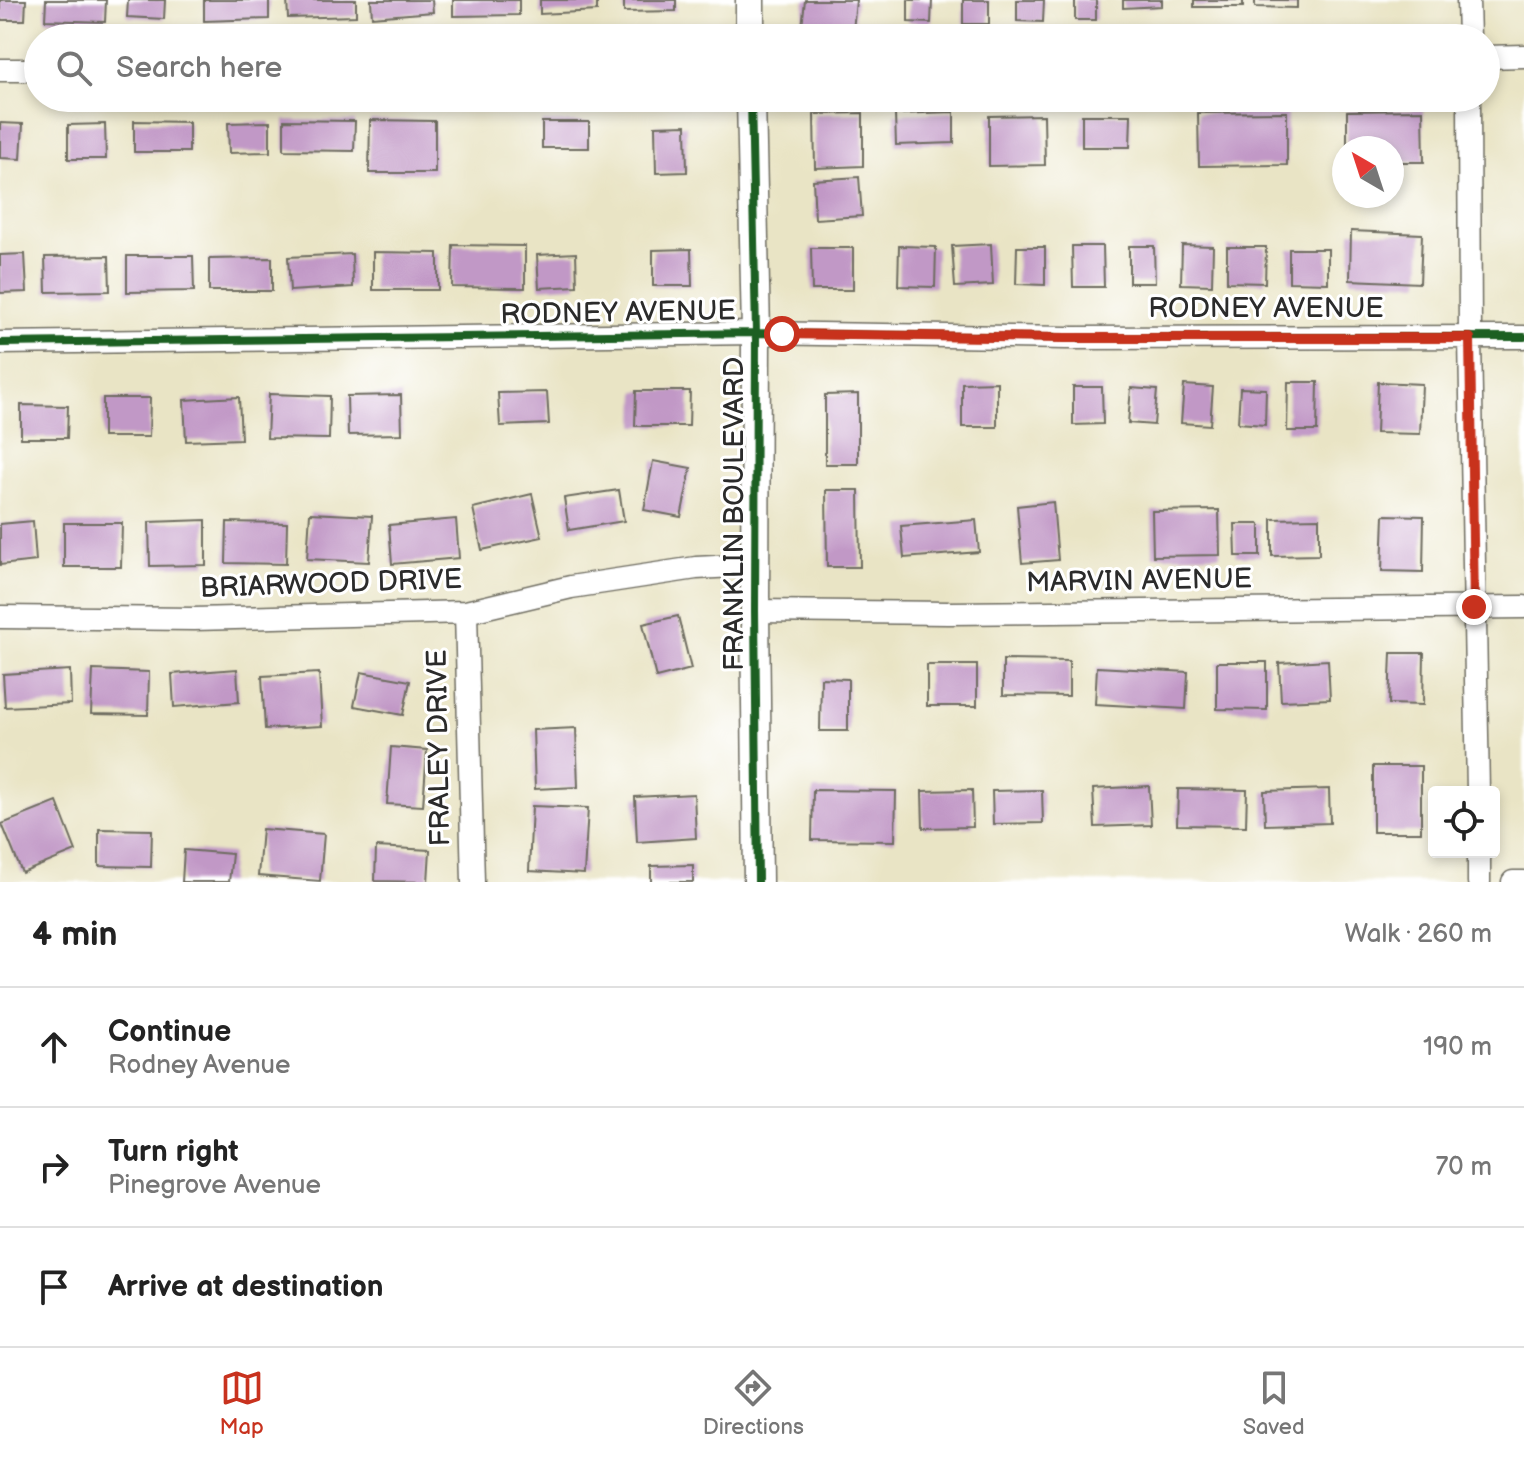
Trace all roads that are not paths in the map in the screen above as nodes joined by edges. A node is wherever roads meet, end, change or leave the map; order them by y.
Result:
1 (750, 0) edge
2 (1468, 0) edge
3 (750, 24) edge
4 (1469, 24) edge
5 (1524, 56) edge
6 (1500, 57) edge
7 (0, 70) edge
8 (24, 70) edge
9 (751, 112) edge
10 (1469, 112) edge
11 (756, 333) junction
12 (1524, 337) edge
13 (1470, 338) junction
14 (0, 343) edge
15 (755, 565) junction
16 (1474, 607) junction
17 (1524, 607) edge
18 (755, 611) junction
19 (466, 612) junction
20 (0, 617) edge
21 (1478, 786) edge
22 (1479, 858) edge
23 (473, 882) edge
24 (758, 882) edge
25 (1479, 882) edge
26 (1513, 882) edge
27 (1524, 882) edge

1 - 3 street
2 - 4 street
5 - 6 street
7 - 8 street
9 - 11 street, FRANKLIN BOULEVARD
10 - 13 street
11 - 13 street, RODNEY AVENUE
11 - 14 street, RODNEY AVENUE
11 - 15 street, FRANKLIN BOULEVARD
12 - 13 street, RODNEY AVENUE
13 - 16 street
15 - 18 street, FRANKLIN BOULEVARD
15 - 19 street, BRIARWOOD DRIVE
16 - 17 street, MARVIN AVENUE
16 - 18 street, MARVIN AVENUE
16 - 21 street
18 - 24 street, FRANKLIN BOULEVARD
19 - 20 street, BRIARWOOD DRIVE
19 - 23 street, FRALEY DRIVE
22 - 25 street
26 - 27 street

